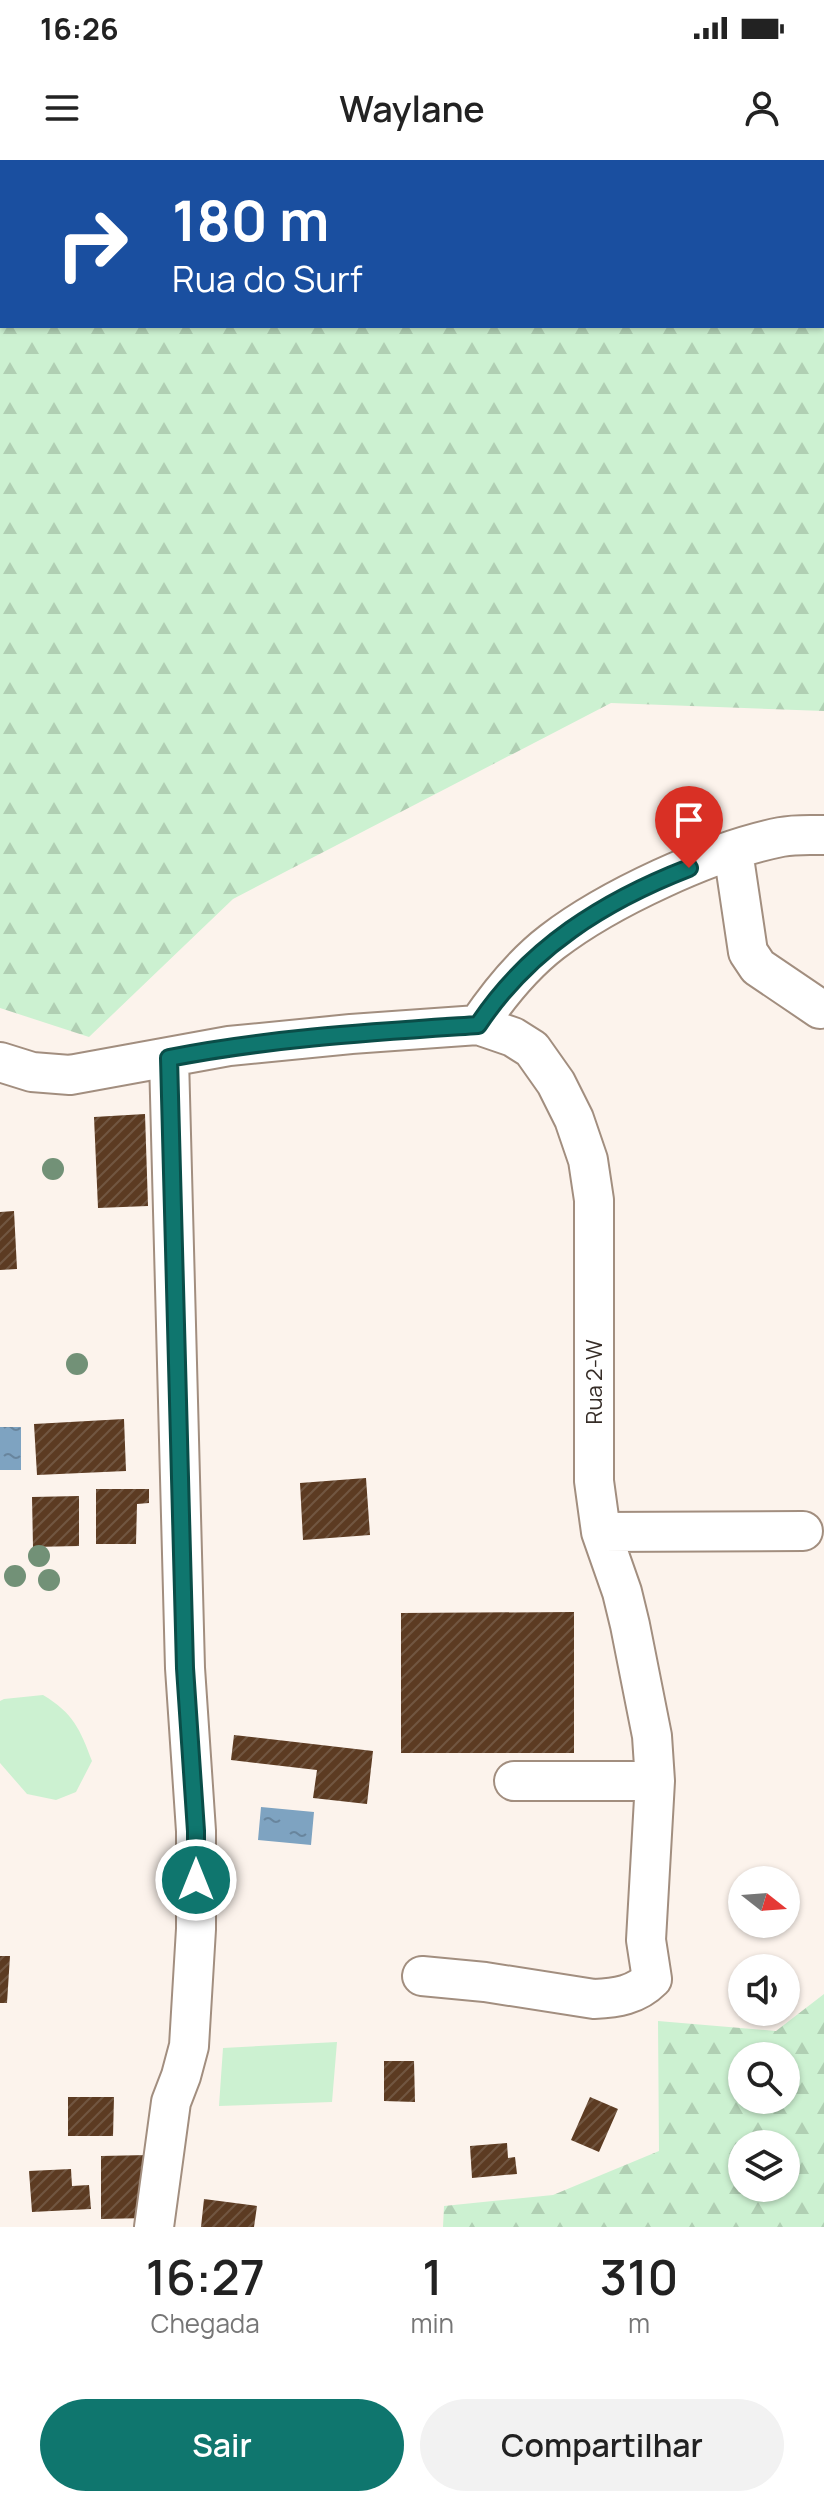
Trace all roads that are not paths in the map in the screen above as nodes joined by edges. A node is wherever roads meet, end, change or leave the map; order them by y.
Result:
1 (824, 835) edge
2 (733, 851) junction
3 (820, 1009) dead end
4 (478, 1025) junction
5 (169, 1058) junction
6 (0, 1062) edge
7 (803, 1531) dead end
8 (601, 1532) junction
9 (514, 1781) dead end
10 (655, 1781) junction
11 (422, 1976) dead end
12 (154, 2227) edge

1 - 2 street
2 - 3 street
2 - 4 street
4 - 5 street
4 - 8 street, Rua 2-W
5 - 6 street
5 - 12 street
7 - 8 street
8 - 10 street, Rua 2-W
9 - 10 street
10 - 11 street, Rua 2-W

